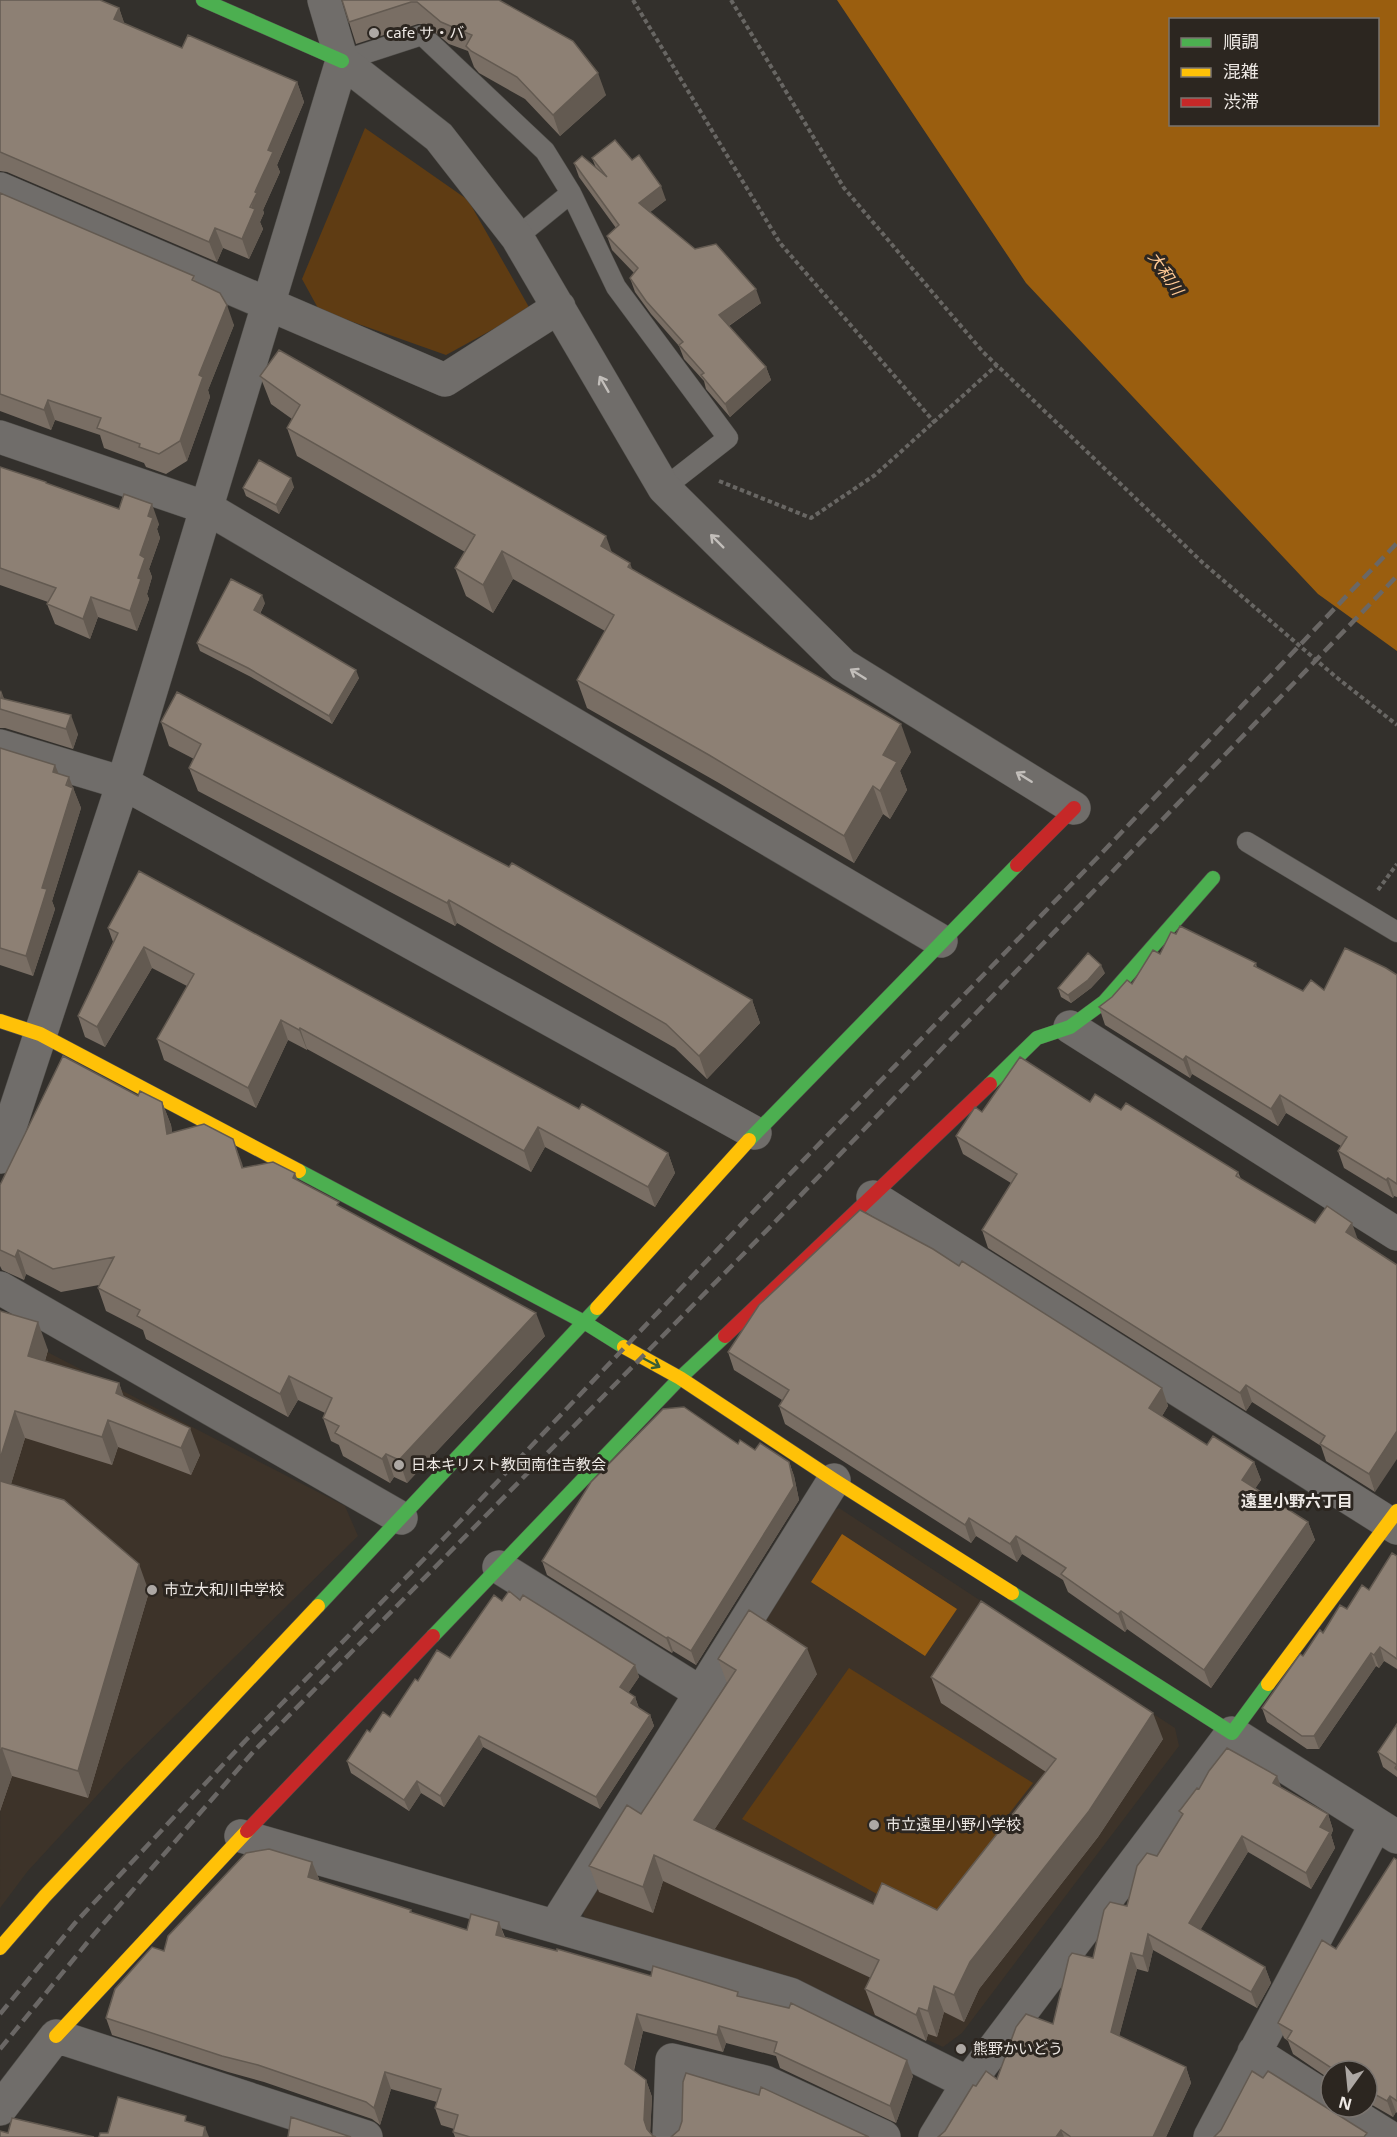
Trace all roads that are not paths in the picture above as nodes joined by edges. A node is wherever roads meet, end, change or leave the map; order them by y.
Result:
1 (203, 0) edge
2 (324, 0) edge
3 (342, 61) junction
4 (0, 189) edge
5 (571, 193) junction
6 (517, 237) junction
7 (268, 304) junction
8 (559, 307) junction
9 (0, 437) edge
10 (672, 497) junction
11 (207, 508) junction
12 (0, 746) edge
13 (123, 783) junction
14 (1074, 808) joint
15 (1247, 842) dead end
16 (1213, 878) dead end
17 (1397, 932) edge
18 (940, 941) junction
19 (0, 1022) edge
20 (1070, 1026) junction
21 (40, 1034) junction
22 (754, 1133) junction
23 (0, 1158) edge
24 (873, 1197) junction
25 (1397, 1234) edge
26 (0, 1288) edge
27 (584, 1322) junction
28 (680, 1378) junction
29 (834, 1480) junction
30 (401, 1518) junction
31 (1394, 1520) edge
32 (499, 1567) junction
33 (701, 1693) junction
34 (1232, 1733) junction
35 (1386, 1831) edge
36 (241, 1836) junction
37 (555, 1926) junction
38 (0, 1948) edge
39 (56, 2036) junction
40 (1254, 2052) junction
41 (968, 2083) junction
42 (1319, 2093) edge
43 (0, 2109) edge
44 (1360, 2119) edge
45 (366, 2137) edge
46 (669, 2137) edge
47 (884, 2137) edge
48 (935, 2137) edge
49 (1210, 2137) edge
50 (1389, 2137) edge

1 - 3 street
2 - 3 street
3 - 5 lane
3 - 6 street
3 - 7 street
4 - 7 street
5 - 6 lane
5 - 10 lane
6 - 8 street
7 - 8 street
7 - 11 street
10 -> 8 street
9 - 11 street
14 -> 10 street
11 - 13 street
11 - 18 street
12 - 13 street
13 - 21 street
13 - 22 street
14 - 18 street
15 - 17 lane
16 - 20 street
18 - 22 street
19 - 21 street
20 - 24 street
20 - 25 street
21 - 23 street
21 - 27 street
22 - 27 street
24 - 28 street
24 - 31 street
26 - 30 street
27 -> 28 street
27 - 30 street
28 - 29 street
28 - 32 street
29 - 33 street
29 - 34 street
30 - 38 street
31 - 34 street
32 - 33 street
32 - 36 street
33 - 37 street
34 - 35 street
34 - 41 street
35 - 40 street
36 - 37 street
36 - 39 street
37 - 41 street
39 - 43 street
39 - 45 street
40 - 42 street
40 - 49 street
41 - 48 street
44 - 50 street
46 - 47 street

